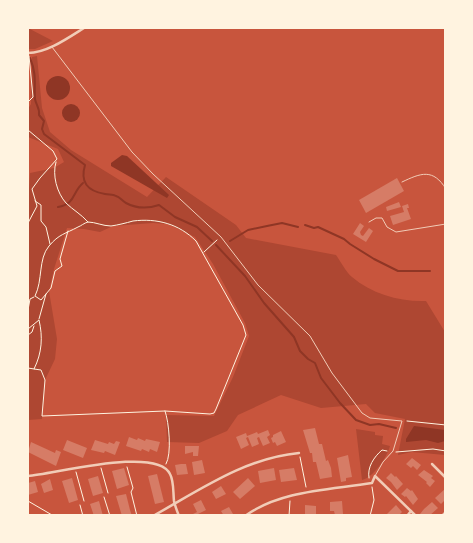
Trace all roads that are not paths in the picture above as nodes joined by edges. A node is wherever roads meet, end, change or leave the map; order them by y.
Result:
1 (84, 28) edge
2 (51, 46) junction
3 (29, 53) edge
4 (402, 182) dead end
5 (446, 189) edge
6 (369, 222) dead end
7 (446, 224) edge
8 (299, 453) dead end
9 (432, 464) dead end
10 (28, 476) edge
11 (375, 476) junction
12 (446, 478) edge
13 (175, 503) junction
14 (411, 511) junction
15 (446, 512) edge
16 (415, 515) edge
17 (153, 516) edge
18 (179, 516) edge
19 (246, 516) edge
20 (407, 516) edge
21 (442, 516) edge

1 - 2 street
2 - 3 street
2 - 11 lane
4 - 5 lane
6 - 7 lane
8 - 13 street
9 - 12 street
10 - 13 street
11 - 14 street
11 - 19 street
13 - 17 street
13 - 18 street
14 - 16 street
14 - 20 street
15 - 21 street

